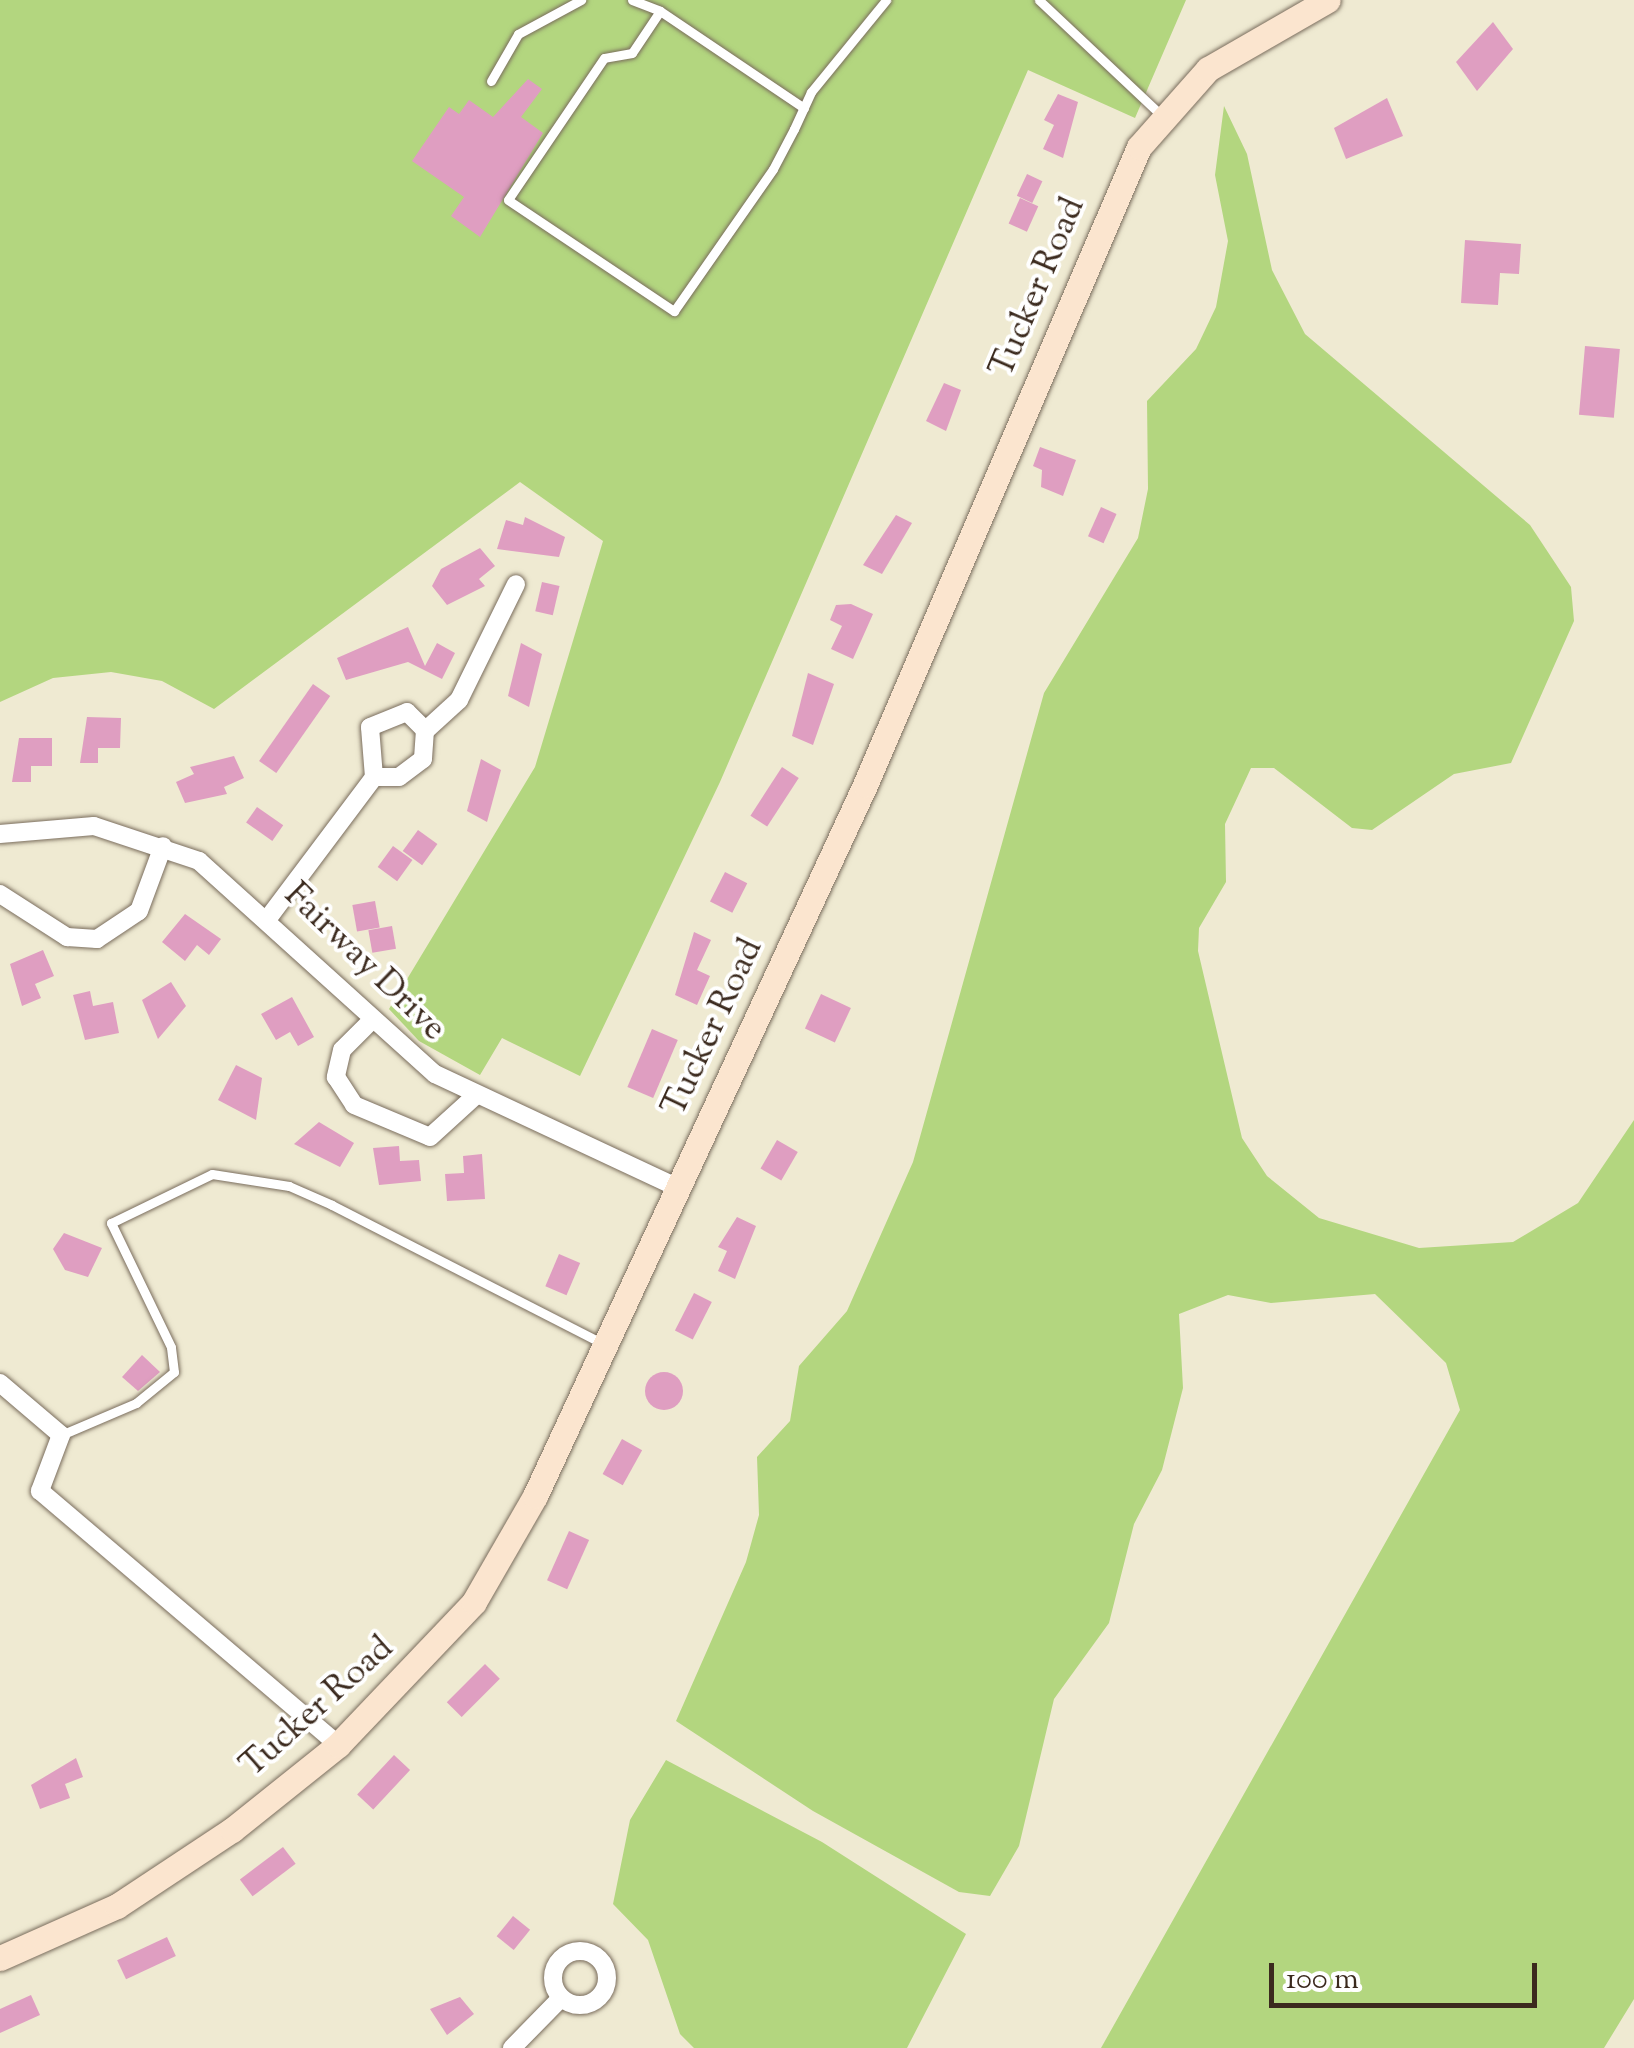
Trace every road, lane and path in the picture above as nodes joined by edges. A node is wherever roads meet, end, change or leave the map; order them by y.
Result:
1 (581, 0) edge
2 (632, 0) edge
3 (886, 0) edge
4 (1039, 0) edge
5 (1328, 0) edge
6 (660, 11) junction
7 (490, 80) dead end
8 (804, 108) junction
9 (1162, 116) junction
10 (516, 584) dead end
11 (425, 730) junction
12 (374, 777) junction
13 (0, 834) edge
14 (163, 846) junction
15 (0, 894) edge
16 (269, 916) junction
17 (372, 1020) junction
18 (474, 1097) junction
19 (678, 1188) junction
20 (605, 1345) junction
21 (0, 1383) edge
22 (61, 1435) junction
23 (338, 1745) junction
24 (0, 1958) edge
25 (559, 2000) dead end
26 (512, 2048) edge

1 - 7 lane
2 - 6 lane
3 - 8 lane
4 - 9 lane
5 - 9 main road, Tucker Road
6 - 8 lane
6 - 8 lane
9 - 19 main road, Tucker Road
10 - 11 street
11 - 12 street
11 - 12 street
12 - 16 street
13 - 14 street, Fairway Drive
14 - 15 street
14 - 16 street, Fairway Drive
16 - 17 street, Fairway Drive
17 - 18 street, Fairway Drive
17 - 18 street
18 - 19 street, Fairway Drive
19 - 20 main road, Tucker Road
20 - 22 lane
20 - 23 main road, Tucker Road
21 - 22 street
22 - 23 street
23 - 24 main road, Tucker Road
25 - 26 street

